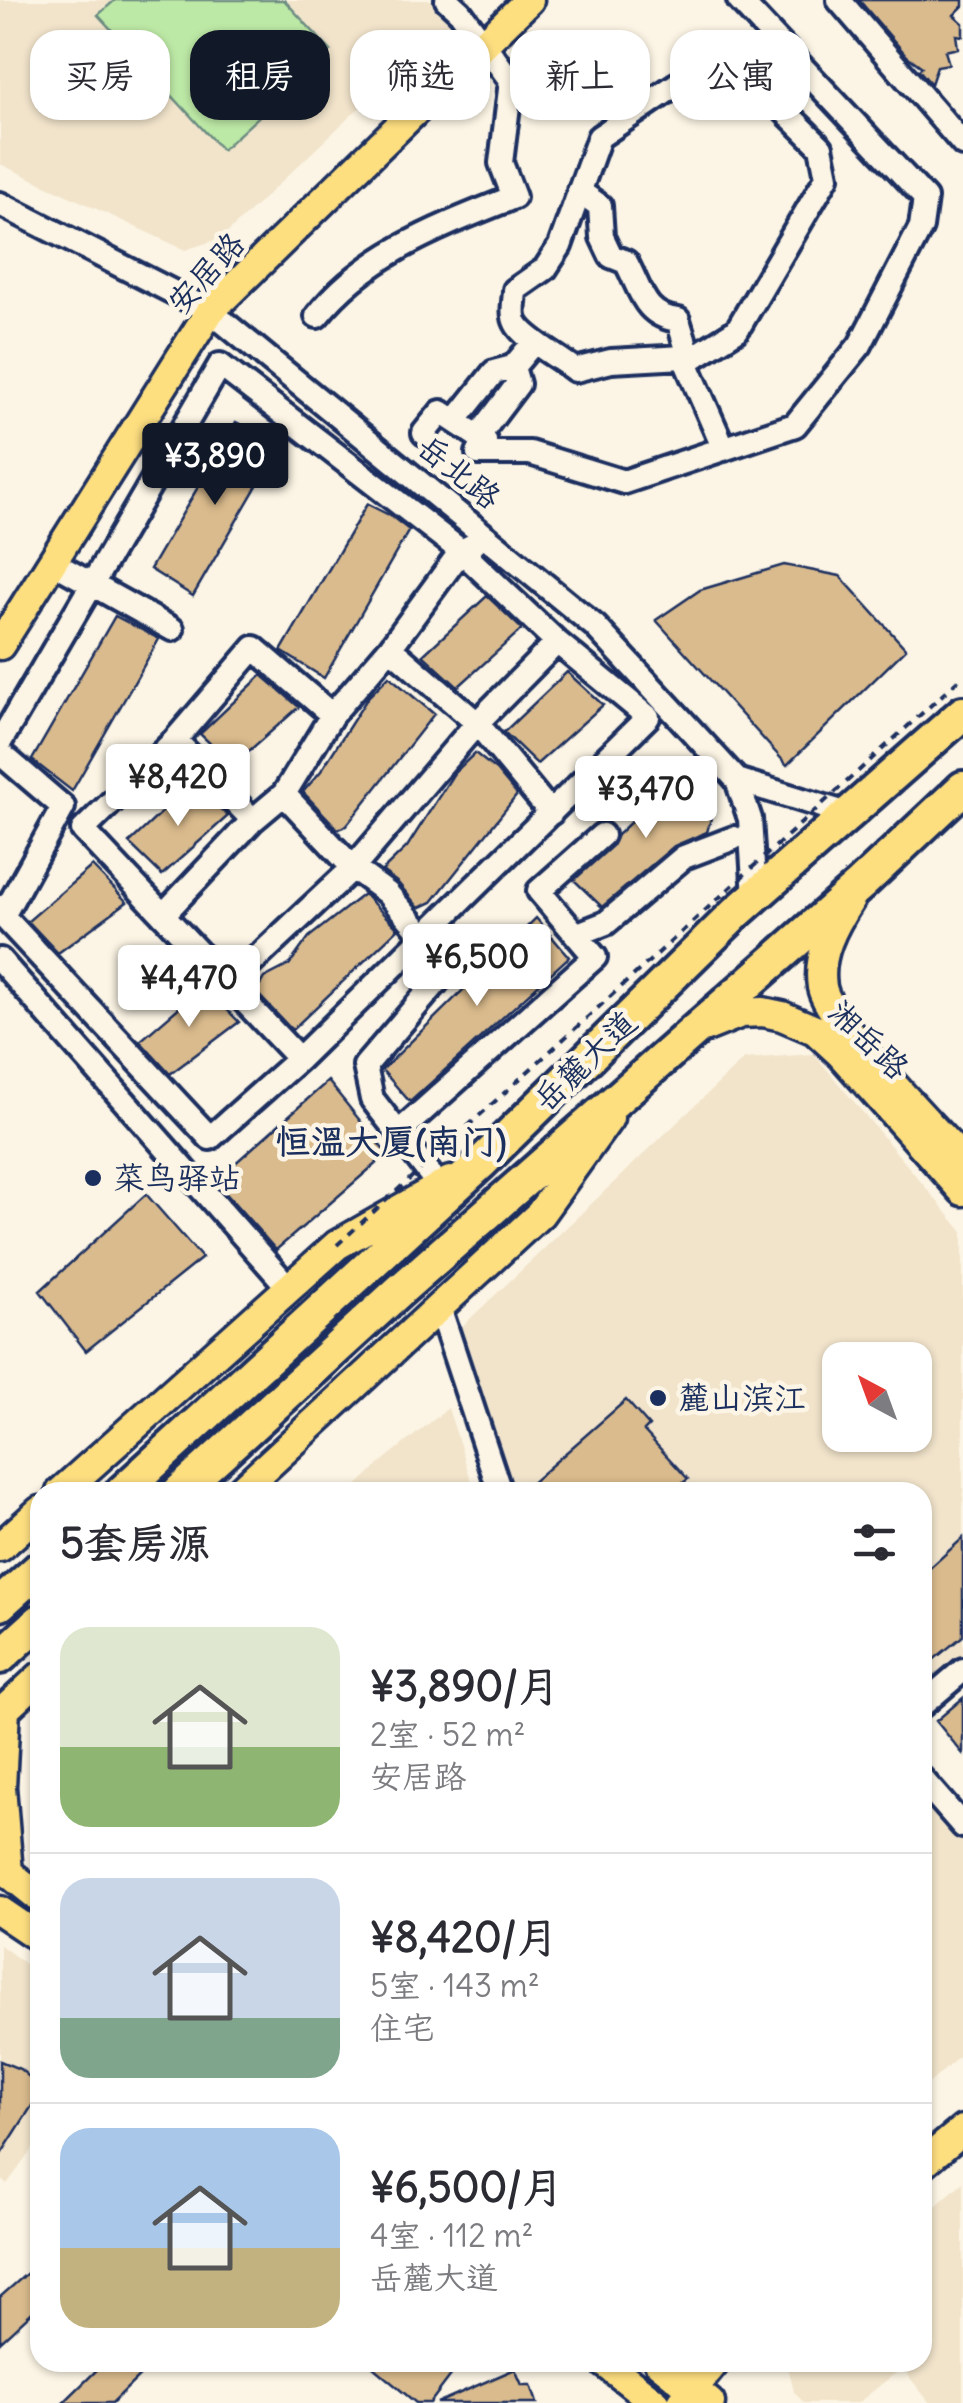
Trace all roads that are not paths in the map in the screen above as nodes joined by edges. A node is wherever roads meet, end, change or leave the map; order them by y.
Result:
1 (447, 0) edge
2 (529, 0) edge
3 (739, 0) edge
4 (839, 0) edge
5 (472, 30) edge
6 (490, 38) edge
7 (490, 52) edge
8 (406, 120) edge
9 (963, 144) edge
10 (579, 191) junction
11 (0, 204) edge
12 (210, 311) junction
13 (317, 316) dead end
14 (534, 342) junction
15 (686, 362) junction
16 (513, 367) junction
17 (454, 421) junction
18 (424, 433) dead end
19 (478, 437) junction
20 (724, 448) junction
21 (489, 539) junction
22 (461, 551) junction
23 (52, 562) junction
24 (93, 583) junction
25 (172, 630) dead end
26 (556, 642) junction
27 (0, 645) edge
28 (390, 648) junction
29 (963, 712) edge
30 (332, 715) junction
31 (478, 723) junction
32 (175, 740) junction
33 (0, 742) edge
34 (0, 752) edge
35 (737, 780) junction
36 (963, 788) edge
37 (284, 794) junction
38 (551, 812) junction
39 (848, 814) junction
40 (253, 820) junction
41 (602, 835) dead end
42 (734, 838) dead end
43 (353, 868) junction
44 (860, 884) junction
45 (755, 897) junction
46 (2, 912) edge
47 (163, 914) junction
48 (578, 934) junction
49 (424, 936) junction
50 (0, 960) edge
51 (447, 970) dead end
52 (228, 984) junction
53 (696, 1032) junction
54 (299, 1059) junction
55 (626, 1094) junction
56 (398, 1133) junction
57 (963, 1161) edge
58 (482, 1163) junction
59 (440, 1187) junction
60 (963, 1191) edge
61 (289, 1288) junction
62 (439, 1308) junction
63 (72, 1482) edge
64 (133, 1482) edge
65 (190, 1482) edge
66 (250, 1482) edge
67 (497, 1482) edge
68 (30, 1520) edge
69 (0, 1547) edge
70 (30, 1577) edge
71 (0, 1604) edge
72 (30, 1629) edge
73 (0, 1657) edge
74 (963, 1670) edge
75 (30, 1686) edge
76 (932, 1696) edge
77 (2, 1712) edge
78 (932, 1790) edge
79 (963, 1826) edge
80 (4, 1870) edge
81 (30, 1890) edge
82 (963, 2130) edge
83 (963, 2152) edge
84 (932, 2156) edge
85 (932, 2178) edge
86 (617, 2372) edge
87 (684, 2382) edge
88 (652, 2400) edge

1 - 5 street
2 - 6 main road, 安居路
3 - 20 street
4 - 9 street
7 - 13 street
8 - 12 main road, 安居路
10 - 14 street
10 - 15 street
10 - 15 street
11 - 12 street, 岳北路
12 - 21 street, 岳北路
12 - 23 main road, 安居路
14 - 15 street
14 - 16 street
15 - 20 street
16 - 17 street
16 - 19 street
17 - 18 street
17 - 19 street
19 - 20 street
21 - 22 street
21 - 35 street, 岳北路
22 - 24 street
22 - 26 street
22 - 28 street
23 - 24 street
23 - 27 main road, 安居路
24 - 25 street
24 - 33 street
26 - 31 street
26 - 38 street
28 - 30 street
28 - 31 street
29 - 39 highway, 岳麓大道
30 - 32 street
30 - 37 street
31 - 38 street
31 - 43 street
32 - 40 street
32 - 47 street
34 - 46 street
35 - 39 street
35 - 45 street, 岳北路
36 - 44 highway, 岳麓大道
37 - 40 street
37 - 43 street
38 - 49 street
39 - 45 highway, 岳麓大道
40 - 47 street
41 - 48 street
42 - 48 street
43 - 49 street
43 - 52 street
44 - 53 highway, 岳麓大道
44 - 57 main road, 湘岳路
45 - 58 highway, 岳麓大道
46 - 54 street
47 - 52 street
48 - 56 street
49 - 54 street
50 - 61 street
51 - 56 street
52 - 54 street
53 - 55 highway, 岳麓大道
53 - 60 main road, 湘岳路
55 - 62 main road
55 - 65 highway, 岳麓大道
56 - 59 street
58 - 59 main road
58 - 64 highway, 岳麓大道
59 - 61 main road
61 - 63 main road
62 - 66 main road
62 - 67 street
68 - 69 main road
70 - 71 highway
72 - 73 highway
74 - 76 street
75 - 77 main road
77 - 80 main road
78 - 79 street
80 - 81 main road
82 - 84 main road
83 - 85 main road
86 - 88 main road
87 - 88 main road

